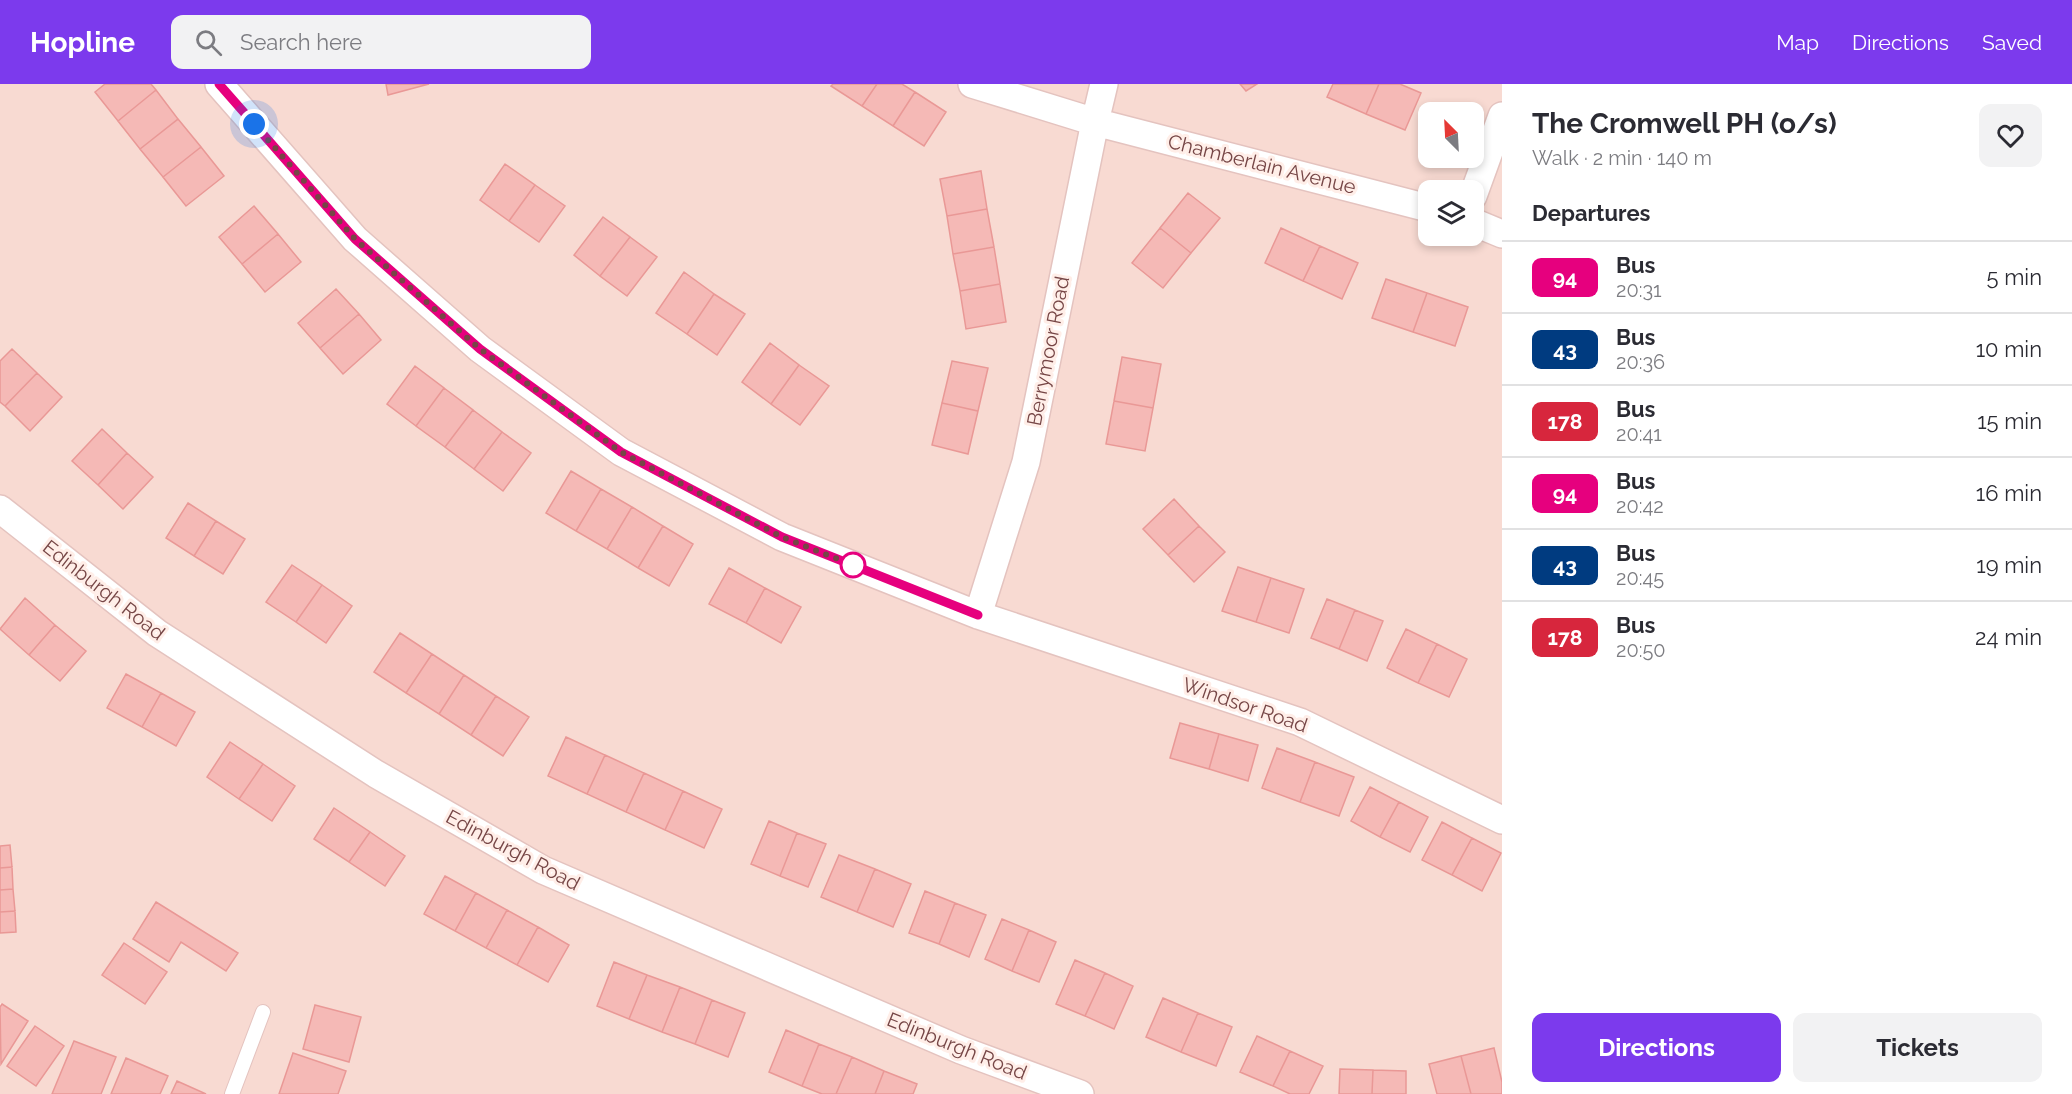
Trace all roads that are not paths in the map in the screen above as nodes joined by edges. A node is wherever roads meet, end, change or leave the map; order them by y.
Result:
1 (972, 84) edge
2 (1104, 84) edge
3 (227, 86) edge
4 (1502, 116) edge
5 (1095, 122) junction
6 (1479, 180) edge
7 (1418, 205) edge
8 (1484, 227) edge
9 (1502, 234) edge
10 (0, 509) edge
11 (978, 615) junction
12 (1502, 820) edge
13 (263, 1012) dead end
14 (232, 1094) edge
15 (1080, 1094) edge

1 - 5 street, Chamberlain Avenue
2 - 5 street, Berrymoor Road
3 - 11 street, Windsor Road
4 - 6 street
5 - 7 street, Chamberlain Avenue
5 - 11 street, Berrymoor Road
8 - 9 street
10 - 15 street, Edinburgh Road
11 - 12 street, Windsor Road
13 - 14 lane

